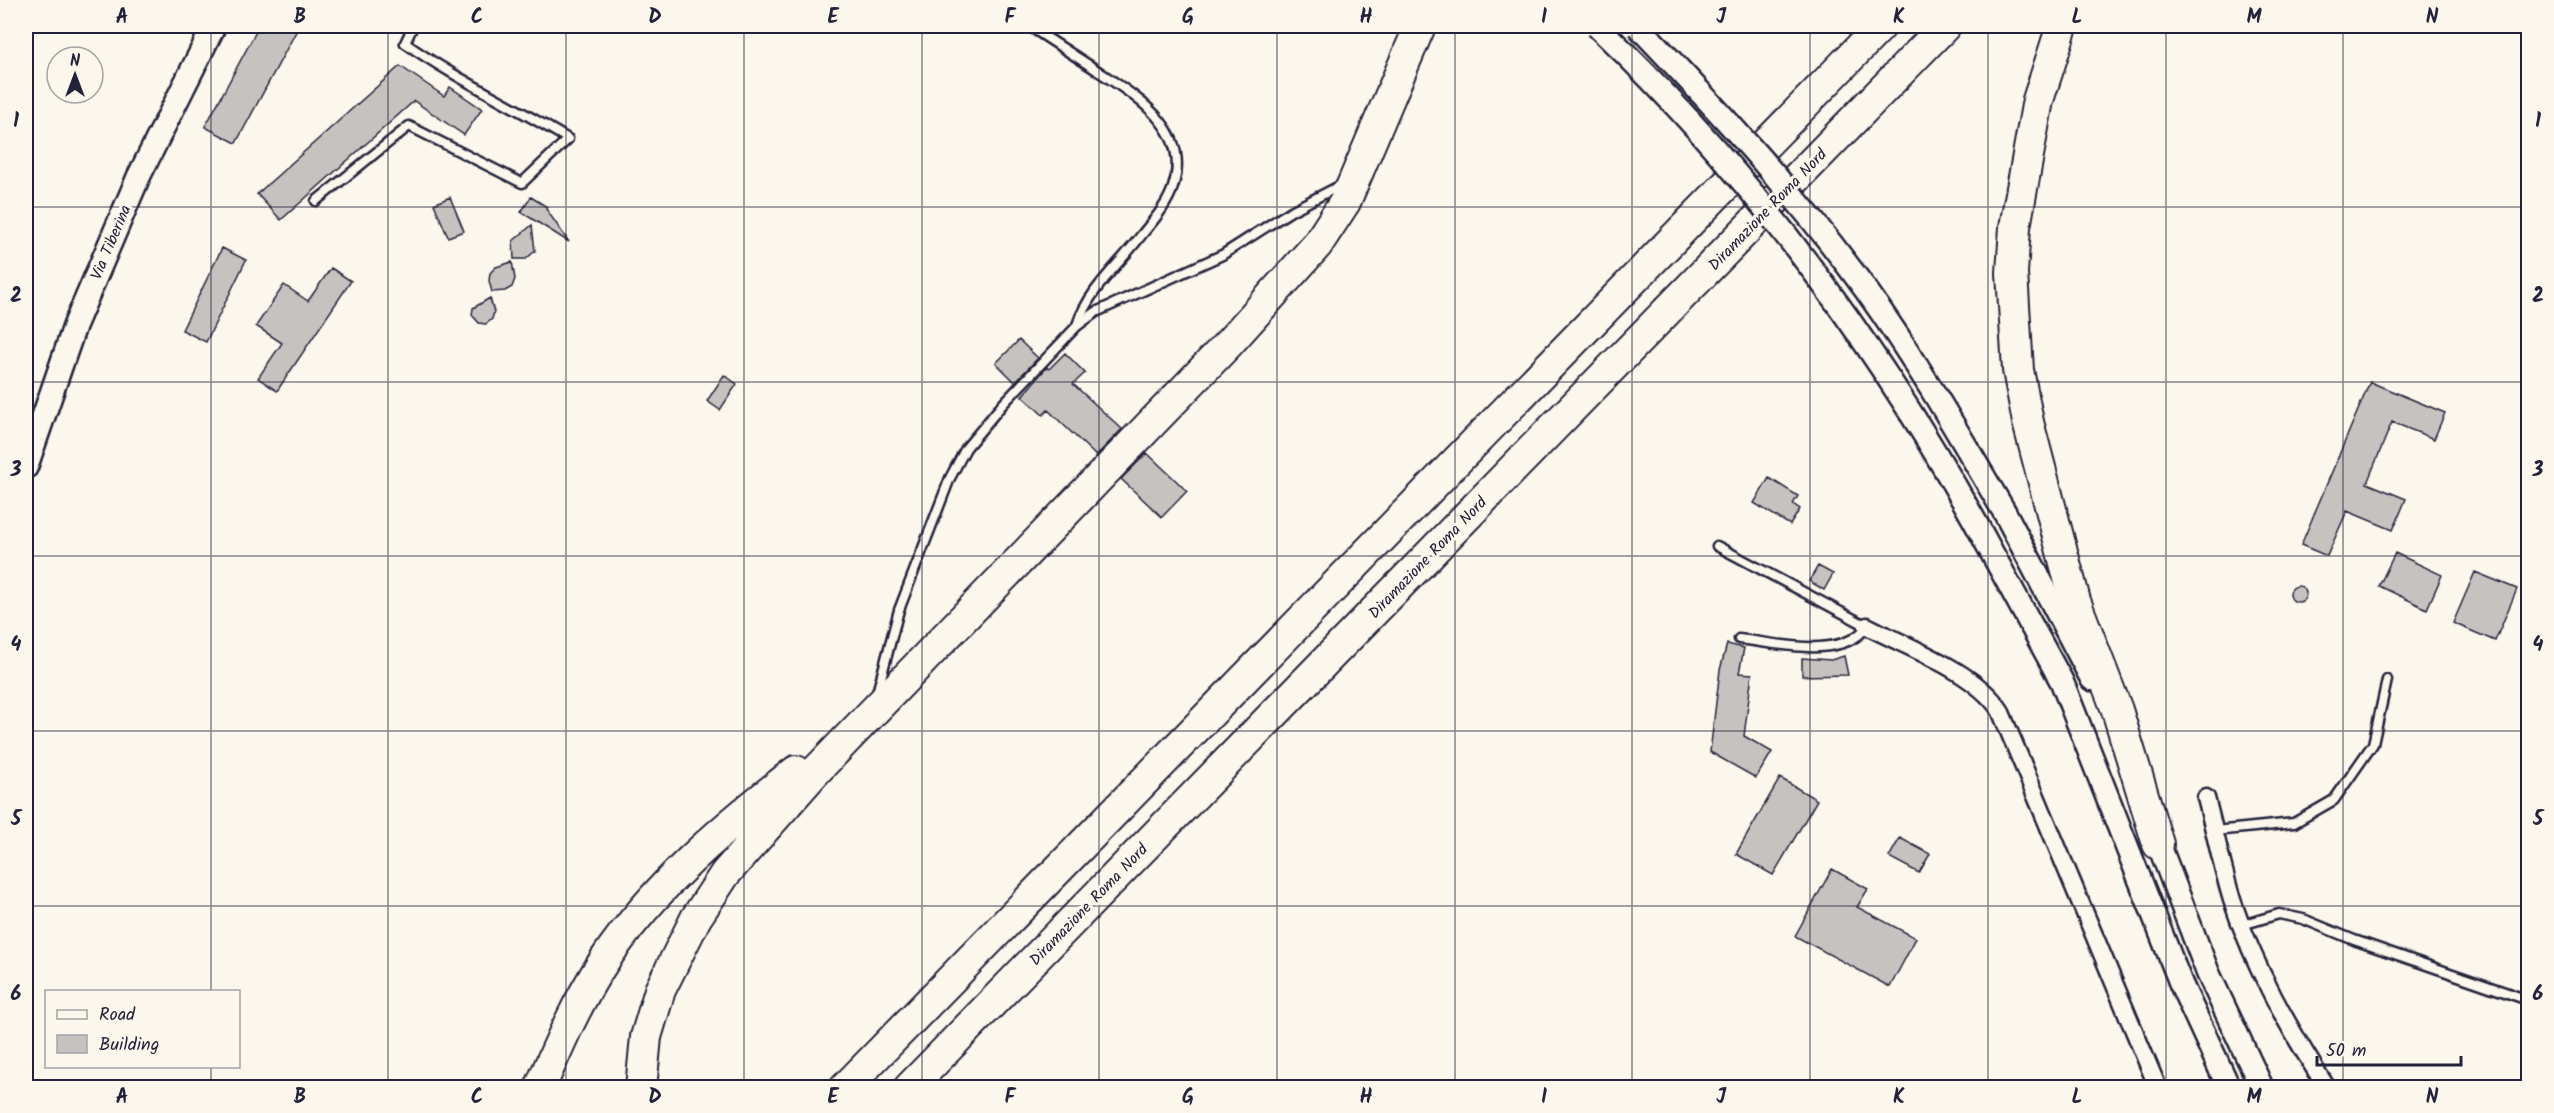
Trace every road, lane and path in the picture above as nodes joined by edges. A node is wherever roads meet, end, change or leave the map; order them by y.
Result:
1 (214, 26) edge
2 (413, 26) edge
3 (1029, 26) edge
4 (1420, 26) edge
5 (1638, 26) edge
6 (1881, 26) edge
7 (1945, 26) edge
8 (2062, 26) edge
9 (1601, 30) edge
10 (1355, 178) junction
11 (316, 201) dead end
12 (1077, 326) junction
13 (26, 467) edge
14 (1717, 546) dead end
15 (1867, 626) junction
16 (1739, 639) dead end
17 (2387, 680) dead end
18 (872, 716) junction
19 (2206, 798) dead end
20 (2215, 831) junction
21 (2158, 844) junction
22 (2242, 925) junction
23 (2529, 1000) edge
24 (540, 1088) edge
25 (641, 1088) edge
26 (845, 1088) edge
27 (909, 1088) edge
28 (2158, 1088) edge
29 (2229, 1088) edge
30 (2262, 1088) edge
31 (2327, 1088) edge

1 - 13 main road, Via Tiberina
2 - 11 lane
3 - 12 lane
4 - 10 highway
5 - 21 main road, bridge
6 - 26 highway
7 - 27 highway, Diramazione Roma Nord
8 - 21 highway
9 - 29 main road, bridge
10 - 12 lane
10 - 18 highway
12 - 18 lane
14 - 15 lane
15 - 16 lane
15 - 28 street
17 - 20 lane
18 - 24 highway
18 - 25 highway
19 - 20 street
20 - 22 street
21 - 30 main road
22 - 23 lane
22 - 31 street

